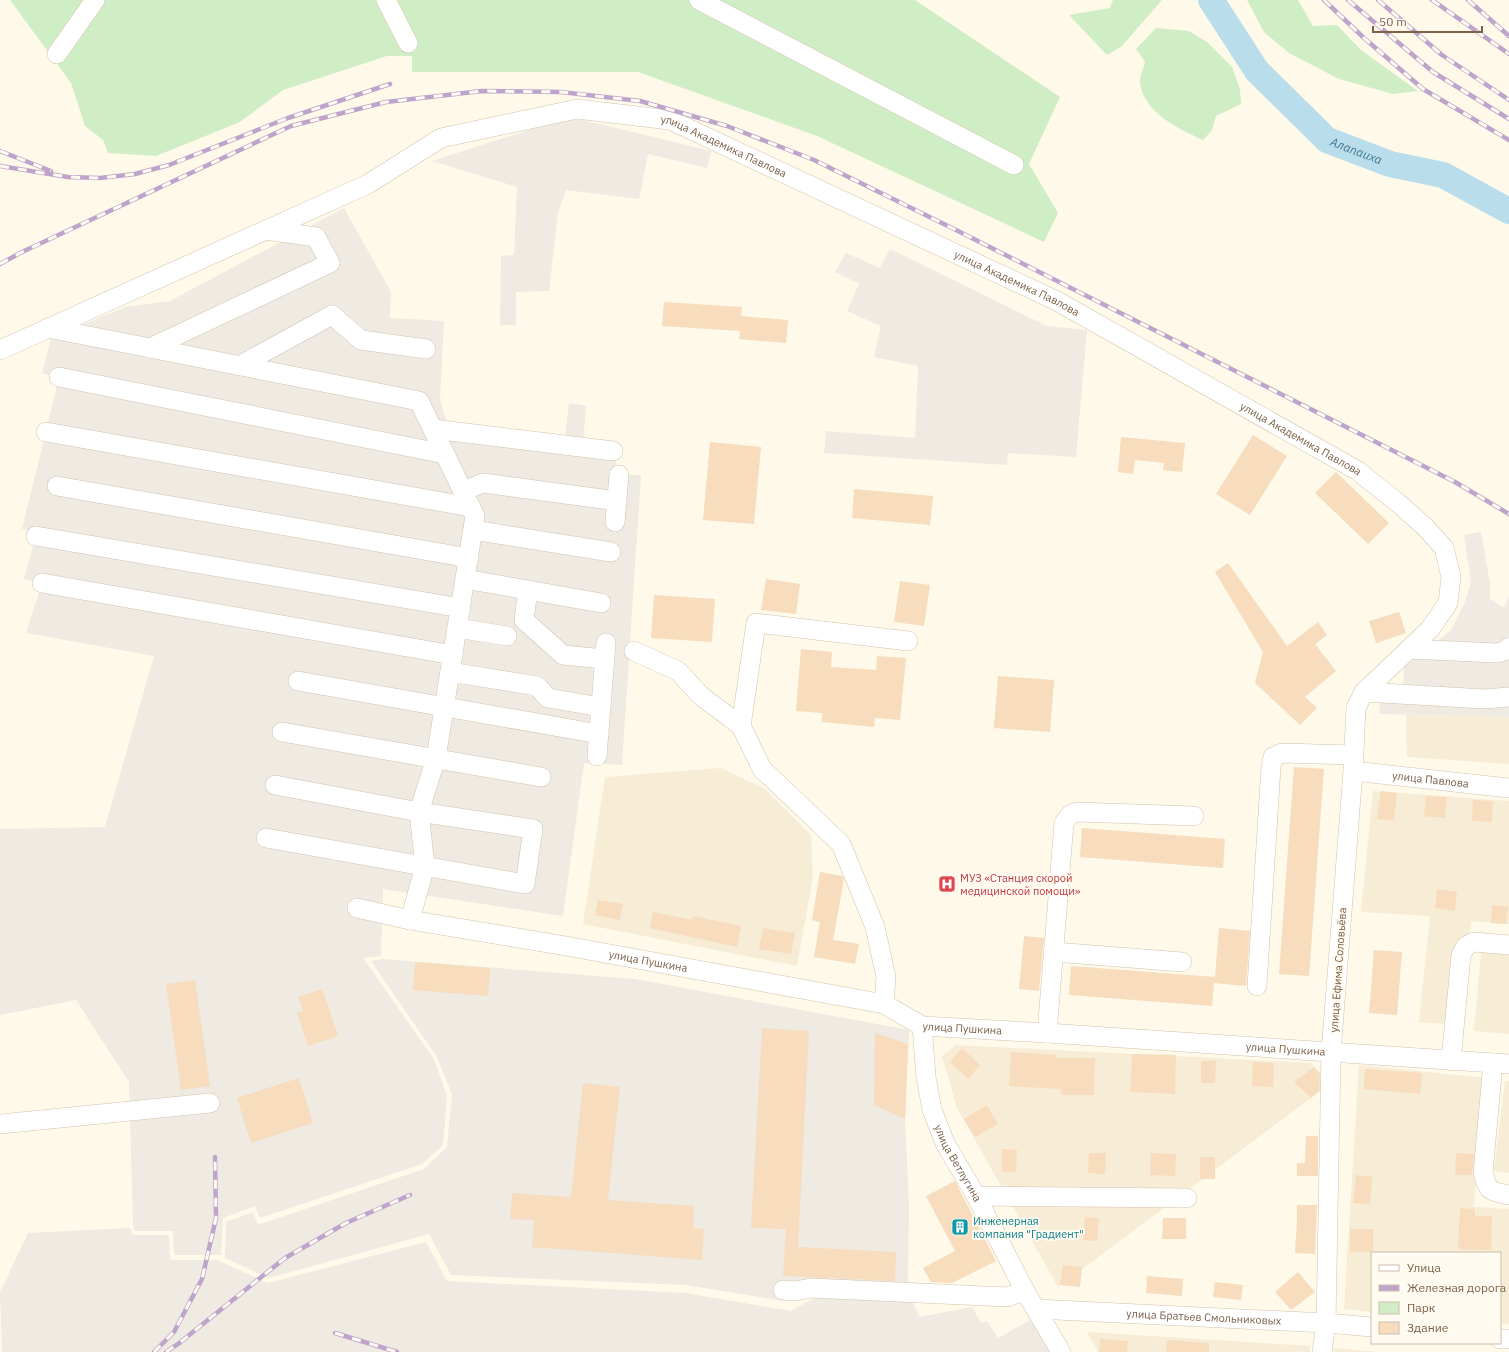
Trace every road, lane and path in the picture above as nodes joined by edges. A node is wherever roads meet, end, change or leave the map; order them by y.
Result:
1 (95, 0) edge
2 (386, 0) edge
3 (699, 0) edge
4 (408, 43) dead end
5 (56, 54) dead end
6 (1014, 165) dead end
7 (266, 230) junction
8 (48, 328) junction
9 (150, 348) junction
10 (0, 350) edge
11 (426, 350) dead end
12 (239, 366) junction
13 (60, 378) dead end
14 (434, 429) junction
15 (46, 432) dead end
16 (613, 451) dead end
17 (445, 454) junction
18 (619, 475) dead end
19 (57, 486) dead end
20 (467, 499) junction
21 (617, 502) junction
22 (615, 522) dead end
23 (473, 530) junction
24 (36, 536) dead end
25 (611, 552) dead end
26 (469, 558) junction
27 (465, 579) junction
28 (42, 583) dead end
29 (528, 590) junction
30 (601, 603) dead end
31 (460, 608) junction
32 (457, 628) junction
33 (507, 636) dead end
34 (908, 641) dead end
35 (1509, 647) edge
36 (1409, 649) junction
37 (634, 651) dead end
38 (451, 664) junction
39 (298, 681) dead end
40 (1509, 697) edge
41 (1360, 700) junction
42 (444, 707) junction
43 (601, 707) junction
44 (741, 726) junction
45 (282, 732) dead end
46 (599, 734) junction
47 (597, 756) dead end
48 (436, 758) junction
49 (1353, 763) junction
50 (541, 776) dead end
51 (274, 785) dead end
52 (1509, 788) edge
53 (419, 812) junction
54 (1194, 816) dead end
55 (266, 838) dead end
56 (425, 866) junction
57 (357, 908) dead end
58 (410, 920) junction
59 (1509, 944) edge
60 (1054, 952) junction
61 (1182, 962) dead end
62 (1257, 986) dead end
63 (884, 1004) junction
64 (922, 1026) junction
65 (1047, 1033) junction
66 (1331, 1053) junction
67 (1452, 1061) junction
68 (1501, 1064) edge
69 (210, 1103) dead end
70 (0, 1124) edge
71 (1509, 1194) edge
72 (976, 1196) junction
73 (1187, 1198) dead end
74 (783, 1290) dead end
75 (1025, 1291) junction
76 (1036, 1309) junction
77 (1326, 1323) junction
78 (1371, 1328) edge
79 (1061, 1352) edge
80 (1322, 1352) edge

1 - 5 street
2 - 4 street
3 - 6 street
7 - 8 street, улица Академика Павлова
7 - 9 street
7 - 36 street, улица Академика Павлова
8 - 9 street
8 - 10 street, улица Академика Павлова
9 - 12 street
11 - 12 street
12 - 14 street
13 - 17 street
14 - 16 street
14 - 17 street
15 - 20 street
17 - 20 street
18 - 21 street
19 - 26 street
20 - 21 street
20 - 23 street
21 - 22 street
23 - 25 street
23 - 26 street
24 - 31 street
26 - 27 street
27 - 29 street
27 - 31 street
28 - 38 street
29 - 30 street
29 - 43 street
31 - 32 street
32 - 33 street
32 - 38 street
34 - 44 street
35 - 36 street
36 - 41 street, улица Академика Павлова
37 - 44 street
38 - 42 street
38 - 43 street
39 - 42 street
40 - 41 street
41 - 49 street, улица Ефима Соловьёва
42 - 46 street
42 - 48 street
43 - 46 street
44 - 63 street
45 - 48 street
46 - 47 street
48 - 50 street
48 - 53 street
49 - 52 street, улица Павлова
49 - 62 street, улица Павлова
49 - 66 street, улица Ефима Соловьёва
51 - 53 street
53 - 56 street
53 - 56 street
54 - 60 street
55 - 56 street
56 - 58 street
57 - 58 street, улица Пушкина
58 - 63 street, улица Пушкина
59 - 67 street
60 - 61 street
60 - 65 street
63 - 64 street, улица Пушкина
64 - 65 street, улица Пушкина
64 - 72 street, улица Ветлугина
65 - 66 street, улица Пушкина
66 - 67 street, улица Пушкина
66 - 77 street, улица Ефима Соловьёва
67 - 68 street, улица Пушкина
68 - 71 street
69 - 70 street
72 - 73 street
72 - 75 street, улица Ветлугина
74 - 75 street
75 - 76 street, улица Ветлугина
76 - 77 street, улица Братьев Смольниковых
76 - 79 street, улица Ветлугина
77 - 78 street, улица Братьев Смольниковых
77 - 80 street, улица Ефима Соловьёва

